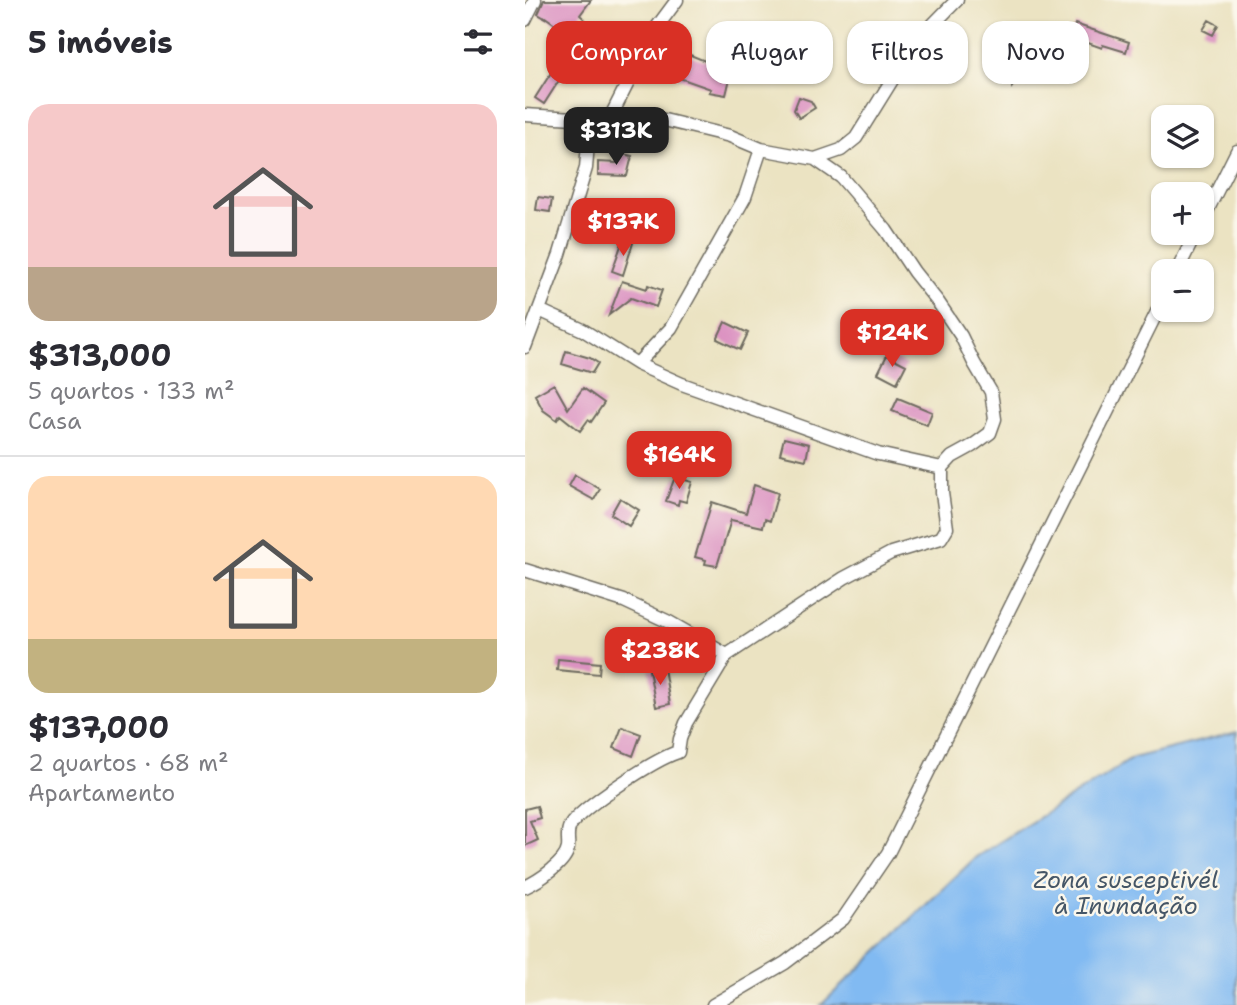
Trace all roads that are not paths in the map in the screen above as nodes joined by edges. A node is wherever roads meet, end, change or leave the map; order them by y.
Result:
1 (535, 0) edge
2 (677, 0) edge
3 (957, 0) edge
4 (525, 20) edge
5 (525, 114) edge
6 (611, 116) junction
7 (590, 119) junction
8 (761, 149) junction
9 (1237, 151) edge
10 (815, 159) junction
11 (1214, 197) edge
12 (539, 310) junction
13 (1152, 322) edge
14 (525, 347) edge
15 (637, 364) junction
16 (942, 468) junction
17 (525, 570) edge
18 (727, 655) junction
19 (525, 887) edge
20 (713, 1005) edge

1 - 4 street
2 - 6 street
3 - 10 street
5 - 7 street
6 - 7 street
6 - 8 street
7 - 12 street
8 - 10 street
8 - 15 street
9 - 11 street
10 - 16 street
12 - 14 street
12 - 15 street
13 - 20 street
15 - 16 street
16 - 18 street
17 - 18 street
18 - 19 street

